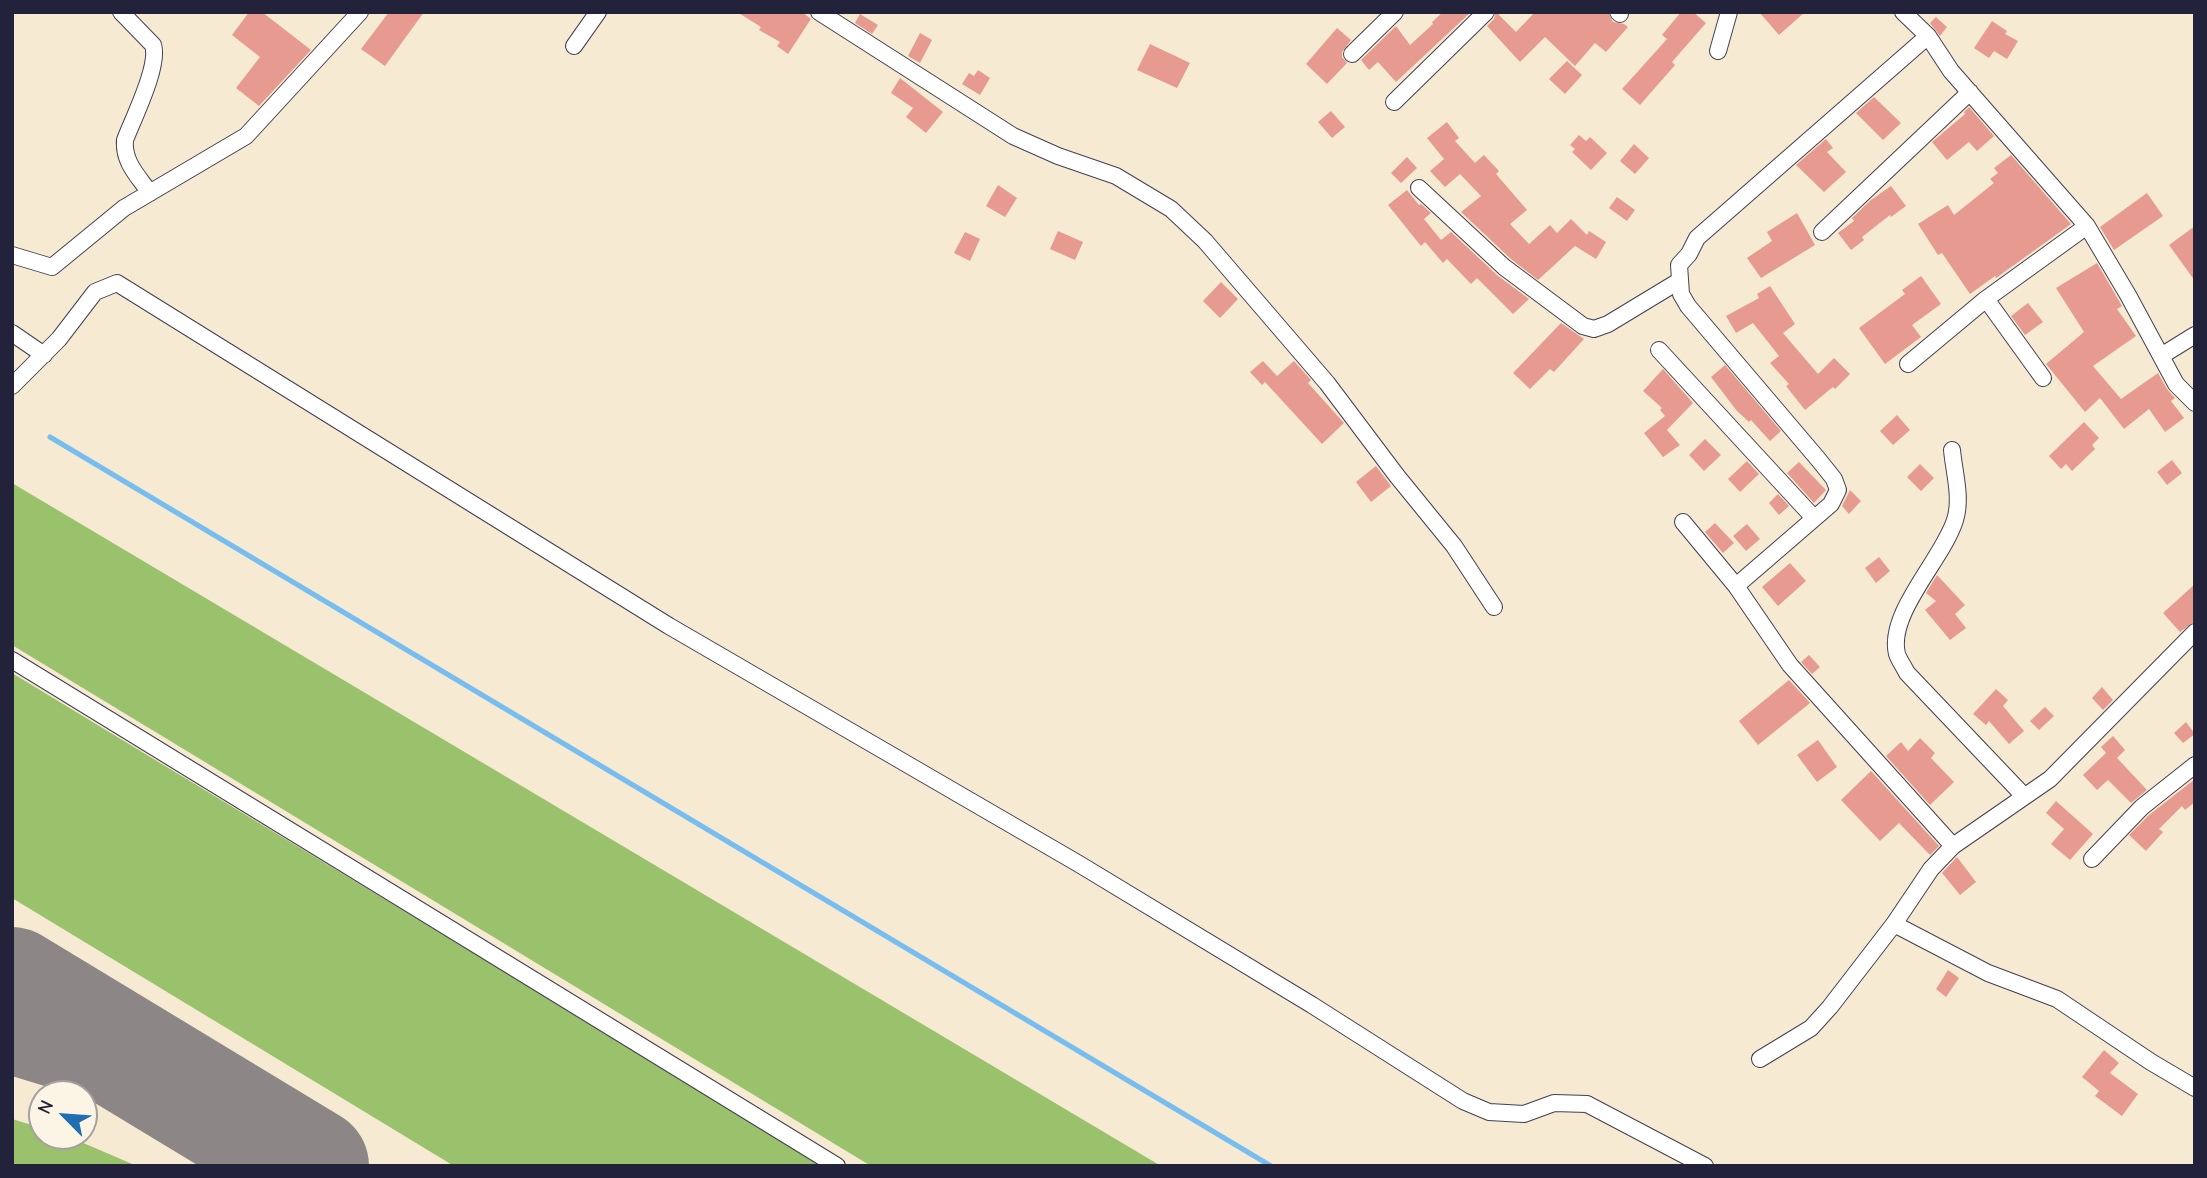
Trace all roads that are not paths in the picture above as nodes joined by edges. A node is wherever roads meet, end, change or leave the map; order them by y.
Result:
1 (121, 12) edge
2 (360, 12) edge
3 (598, 12) edge
4 (819, 12) edge
5 (1395, 12) edge
6 (1486, 12) edge
7 (1729, 12) edge
8 (1903, 12) edge
9 (1928, 36) junction
10 (574, 46) dead end
11 (1718, 51) dead end
12 (1352, 54) dead end
13 (1970, 92) junction
14 (1394, 102) dead end
15 (1419, 188) dead end
16 (150, 192) junction
17 (2087, 226) junction
18 (1822, 232) dead end
19 (12, 256) edge
20 (1679, 281) junction
21 (1986, 299) junction
22 (12, 333) edge
23 (2195, 335) edge
24 (1659, 350) dead end
25 (44, 355) junction
26 (2161, 356) junction
27 (1908, 364) dead end
28 (2043, 378) dead end
29 (12, 386) edge
30 (2195, 403) edge
31 (1952, 450) dead end
32 (1814, 518) junction
33 (1683, 522) dead end
34 (1736, 586) junction
35 (1494, 607) dead end
36 (2195, 632) edge
37 (12, 660) edge
38 (2195, 765) edge
39 (2025, 796) junction
40 (1953, 846) junction
41 (2092, 859) dead end
42 (1894, 924) junction
43 (1760, 1059) dead end
44 (2195, 1088) edge
45 (837, 1166) edge
46 (1705, 1166) edge

1 - 16 street
2 - 16 street
3 - 10 street
4 - 35 street
5 - 12 street
6 - 14 street
7 - 11 street
8 - 9 street
9 - 13 street
9 - 20 street
13 - 17 street
13 - 18 street
15 - 20 street
16 - 19 street
17 - 21 street
17 - 26 street
20 - 32 street
21 - 27 street
21 - 28 street
22 - 25 street
23 - 26 street
24 - 32 street
25 - 29 street
25 - 46 street
26 - 30 street
31 - 39 street
32 - 34 street
33 - 34 street
34 - 40 street
36 - 39 street
37 - 45 street
38 - 41 street
39 - 40 street
40 - 42 street
42 - 43 street
42 - 44 street

